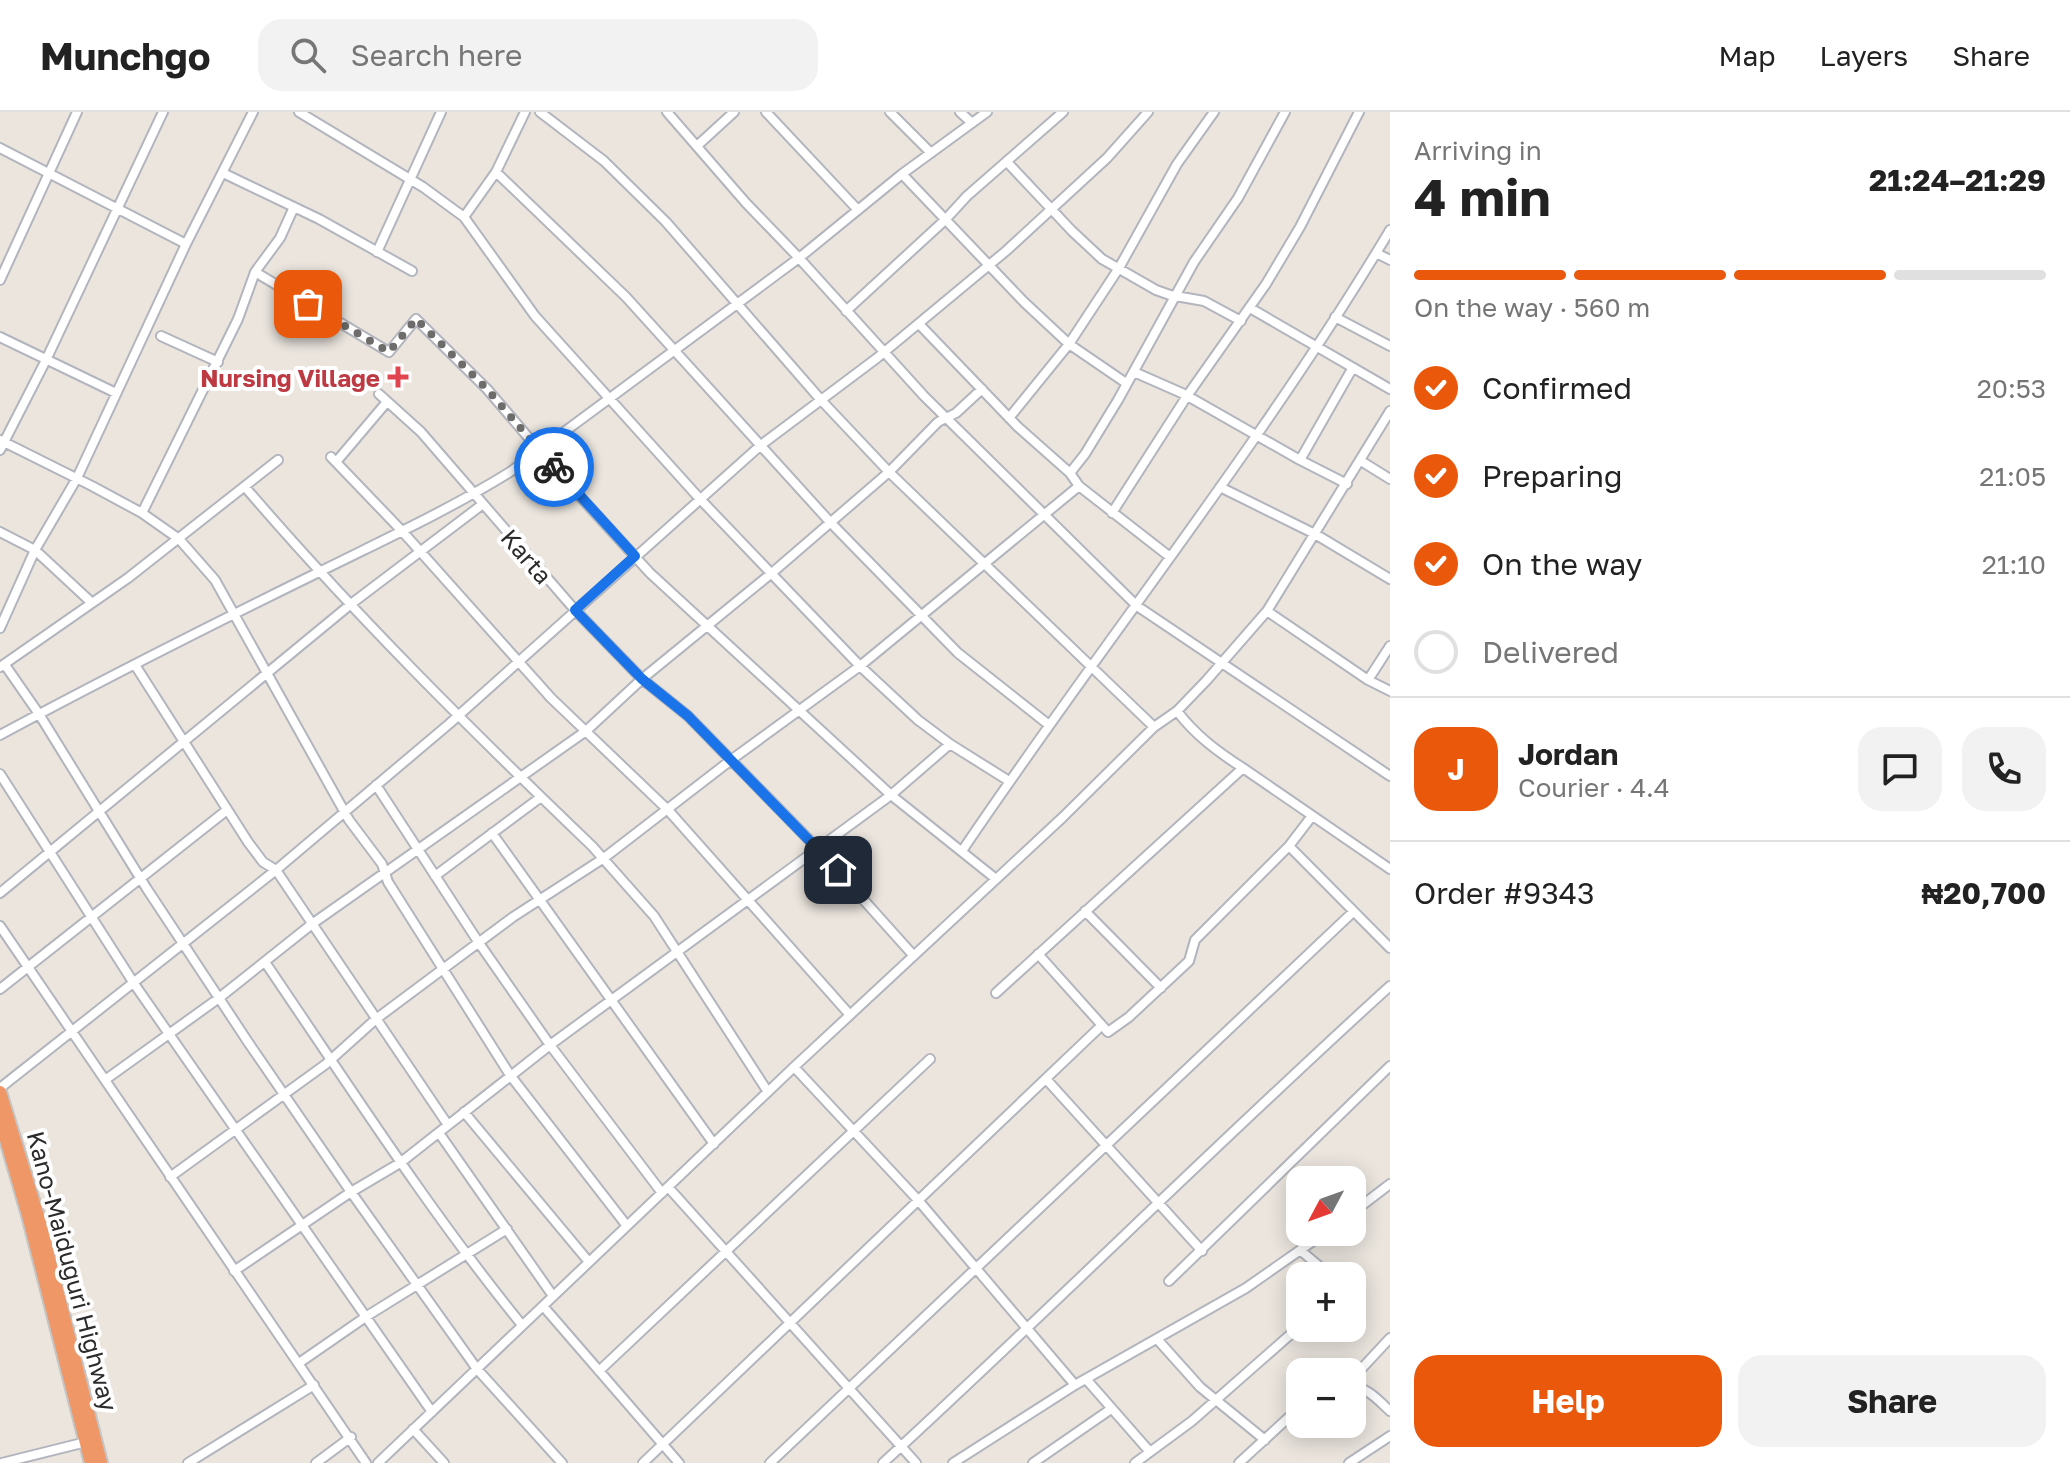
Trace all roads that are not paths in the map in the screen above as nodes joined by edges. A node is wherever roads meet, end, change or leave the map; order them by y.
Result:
1 (77, 112) edge
2 (163, 112) edge
3 (253, 112) edge
4 (299, 112) edge
5 (441, 112) edge
6 (525, 112) edge
7 (540, 112) edge
8 (667, 112) edge
9 (734, 112) edge
10 (766, 112) edge
11 (890, 112) edge
12 (960, 112) edge
13 (987, 112) edge
14 (1063, 112) edge
15 (1148, 112) edge
16 (1214, 112) edge
17 (1285, 112) edge
18 (1359, 112) edge
19 (972, 123) junction
20 (698, 145) junction
21 (0, 148) edge
22 (931, 153) junction
23 (1007, 162) junction
24 (496, 172) junction
25 (47, 173) junction
26 (223, 173) junction
27 (902, 174) junction
28 (409, 179) junction
29 (294, 207) junction
30 (116, 208) junction
31 (1051, 209) junction
32 (858, 210) junction
33 (464, 217) junction
34 (945, 220) junction
35 (1390, 230) edge
36 (186, 244) junction
37 (377, 252) junction
38 (1376, 253) junction
39 (799, 258) junction
40 (1390, 260) edge
41 (989, 265) junction
42 (1119, 268) junction
43 (412, 271) dead end
44 (255, 272) junction
45 (0, 280) edge
46 (1175, 295) junction
47 (736, 305) junction
48 (1250, 308) junction
49 (846, 311) junction
50 (1335, 317) junction
51 (1241, 321) junction
52 (919, 324) junction
53 (161, 336) dead end
54 (0, 337) edge
55 (1069, 344) junction
56 (1390, 346) edge
57 (1316, 348) junction
58 (674, 352) junction
59 (884, 353) junction
60 (46, 360) junction
61 (218, 362) junction
62 (1352, 369) junction
63 (1134, 372) junction
64 (1126, 383) junction
65 (982, 389) junction
66 (1390, 389) edge
67 (116, 393) junction
68 (379, 394) dead end
69 (1187, 396) junction
70 (609, 397) junction
71 (821, 400) junction
72 (386, 403) junction
73 (1390, 411) edge
74 (947, 418) junction
75 (1009, 418) junction
76 (1255, 437) junction
77 (1, 444) edge
78 (761, 445) junction
79 (539, 450) junction
80 (278, 460) dead end
81 (1300, 460) junction
82 (1361, 461) junction
83 (889, 472) junction
84 (1070, 473) junction
85 (77, 478) junction
86 (1390, 479) edge
87 (1347, 484) junction
88 (1079, 486) junction
89 (245, 487) junction
90 (1220, 487) junction
91 (475, 493) junction
92 (700, 499) junction
93 (483, 504) junction
94 (142, 513) junction
95 (1112, 513) junction
96 (1043, 514) junction
97 (830, 522) junction
98 (402, 531) junction
99 (0, 532) edge
100 (1315, 534) junction
101 (179, 539) junction
102 (35, 550) junction
103 (419, 552) junction
104 (635, 556) junction
105 (1170, 557) junction
106 (985, 565) junction
107 (320, 571) junction
108 (773, 572) junction
109 (1390, 579) edge
110 (92, 603) junction
111 (351, 604) junction
112 (1137, 606) junction
113 (575, 610) junction
114 (1267, 611) junction
115 (235, 614) junction
116 (922, 617) junction
117 (708, 626) junction
118 (0, 628) edge
119 (1390, 646) edge
120 (518, 662) junction
121 (1222, 664) junction
122 (135, 665) junction
123 (3, 666) edge
124 (860, 666) junction
125 (1092, 666) junction
126 (267, 672) junction
127 (642, 679) junction
128 (1368, 680) junction
129 (1390, 691) edge
130 (1177, 711) junction
131 (799, 712) junction
132 (39, 714) junction
133 (459, 715) junction
134 (1049, 725) junction
135 (1154, 727) junction
136 (586, 731) junction
137 (0, 735) edge
138 (185, 743) junction
139 (950, 744) junction
140 (731, 760) junction
141 (1243, 768) junction
142 (0, 774) edge
143 (1390, 776) edge
144 (522, 778) junction
145 (1009, 781) junction
146 (376, 785) junction
147 (891, 795) junction
148 (541, 797) junction
149 (227, 810) junction
150 (668, 810) junction
151 (344, 811) junction
152 (101, 812) junction
153 (1312, 816) junction
154 (492, 833) junction
155 (1289, 846) junction
156 (419, 849) junction
157 (818, 849) junction
158 (962, 851) junction
159 (50, 853) junction
160 (604, 858) junction
161 (1390, 869) edge
162 (276, 870) junction
163 (385, 874) junction
164 (435, 876) junction
165 (140, 878) junction
166 (996, 879) junction
167 (0, 893) edge
168 (540, 899) junction
169 (747, 899) junction
170 (1085, 911) junction
171 (1353, 912) junction
172 (92, 917) junction
173 (312, 924) junction
174 (0, 926) edge
175 (183, 943) junction
176 (479, 943) junction
177 (1390, 948) edge
178 (677, 952) junction
179 (1038, 954) junction
180 (913, 955) junction
181 (265, 962) junction
182 (28, 969) junction
183 (443, 969) junction
184 (135, 985) junction
185 (1390, 986) edge
186 (1161, 988) junction
187 (0, 989) edge
188 (996, 993) dead end
189 (219, 998) junction
190 (612, 1001) junction
191 (850, 1015) junction
192 (376, 1019) junction
193 (1101, 1026) junction
194 (73, 1032) junction
195 (169, 1032) junction
196 (550, 1045) junction
197 (930, 1059) dead end
198 (329, 1062) junction
199 (1390, 1066) edge
200 (794, 1067) junction
201 (510, 1075) junction
202 (1046, 1079) junction
203 (105, 1080) junction
204 (0, 1090) edge
205 (768, 1092) junction
206 (283, 1093) junction
207 (464, 1112) junction
208 (0, 1119) edge
209 (448, 1125) junction
210 (235, 1132) junction
211 (855, 1132) junction
212 (439, 1133) junction
213 (714, 1144) junction
214 (1106, 1146) junction
215 (5, 1152) edge
216 (400, 1163) junction
217 (170, 1177) junction
218 (1390, 1184) edge
219 (665, 1190) junction
220 (351, 1192) junction
221 (918, 1200) junction
222 (1366, 1202) edge
223 (1159, 1205) junction
224 (303, 1225) junction
225 (627, 1226) junction
226 (507, 1229) junction
227 (1306, 1246) edge
228 (1300, 1250) junction
229 (1202, 1251) junction
230 (727, 1252) junction
231 (467, 1254) junction
232 (589, 1262) junction
233 (1314, 1262) edge
234 (977, 1267) junction
235 (234, 1271) junction
236 (1169, 1281) dead end
237 (416, 1285) junction
238 (553, 1296) junction
239 (543, 1306) junction
240 (367, 1316) junction
241 (790, 1322) junction
242 (522, 1325) junction
243 (1027, 1328) junction
244 (1286, 1338) edge
245 (1390, 1338) edge
246 (1157, 1339) junction
247 (299, 1363) junction
248 (1366, 1364) edge
249 (477, 1369) junction
250 (599, 1371) junction
251 (1086, 1379) junction
252 (314, 1385) junction
253 (1075, 1385) junction
254 (848, 1388) junction
255 (1366, 1391) edge
256 (1216, 1400) junction
257 (1111, 1409) junction
258 (1390, 1411) edge
259 (432, 1412) junction
260 (1286, 1420) edge
261 (413, 1429) junction
262 (1390, 1436) edge
263 (351, 1437) junction
264 (1265, 1440) junction
265 (86, 1442) junction
266 (663, 1444) junction
267 (901, 1447) junction
268 (1150, 1452) junction
269 (2, 1463) edge
270 (91, 1463) edge
271 (101, 1463) edge
272 (188, 1463) edge
273 (316, 1463) edge
274 (366, 1463) edge
275 (378, 1463) edge
276 (444, 1463) edge
277 (562, 1463) edge
278 (643, 1463) edge
279 (679, 1463) edge
280 (770, 1463) edge
281 (883, 1463) edge
282 (916, 1463) edge
283 (953, 1463) edge
284 (1033, 1463) edge
285 (1135, 1463) edge
286 (1239, 1463) edge
287 (1349, 1463) edge

1 - 25 street
2 - 30 street
3 - 26 street
4 - 28 street
5 - 28 street
6 - 24 street
7 - 47 street
8 - 20 street
9 - 20 street
10 - 32 street
11 - 22 street
12 - 19 street
13 - 19 street
14 - 23 street
15 - 31 street
16 - 42 street
17 - 46 street
18 - 48 street
19 - 22 street
20 - 39 street
21 - 25 street
22 - 27 street
23 - 31 street
23 - 34 street
24 - 33 street
24 - 58 street
25 - 30 street
25 - 45 street
26 - 29 street
26 - 36 street
27 - 32 street
27 - 34 street
28 - 33 street
28 - 37 street
29 - 37 street
29 - 44 street
30 - 36 street
30 - 60 street
31 - 41 street
31 - 42 street
32 - 39 street
33 - 70 street
34 - 41 street
34 - 49 street
35 - 38 street
36 - 67 street
37 - 43 street
38 - 40 street
38 - 50 street
39 - 47 street
39 - 49 street
41 - 52 street
41 - 55 street
42 - 46 street
42 - 55 street
44 - 61 street
44 - 79 street
46 - 51 street
46 - 63 street
47 - 58 street
47 - 71 street
48 - 51 street
48 - 57 street
49 - 59 street
50 - 56 street
50 - 57 street
51 - 69 street
52 - 59 street
52 - 65 street
53 - 61 street
54 - 60 street
55 - 64 street
55 - 75 street
57 - 62 street
57 - 76 street
58 - 70 street
58 - 78 street
59 - 71 street
59 - 74 street
60 - 67 street
60 - 77 street
61 - 94 street
62 - 66 street
62 - 81 street
63 - 64 street
63 - 69 street
64 - 84 street
65 - 74 street
65 - 75 street
67 - 85 street
68 - 72 street, Karta
69 - 76 street
69 - 95 street
70 - 79 street
70 - 92 street
71 - 78 street
71 - 83 street
72 - 91 street, Karta
72 - 98 street
73 - 82 street
74 - 83 street
74 - 96 street
75 - 84 street
76 - 81 street
76 - 90 street
77 - 85 street
78 - 92 street
78 - 97 street
79 - 91 street
79 - 104 street
80 - 89 street
81 - 87 street
82 - 86 street
82 - 87 street
83 - 97 street
83 - 106 street
84 - 88 street
85 - 94 street
85 - 102 street
87 - 100 street
88 - 95 street
88 - 96 street
89 - 101 street
89 - 107 street
90 - 100 street
90 - 105 street
91 - 93 street, Karta
91 - 98 street
92 - 104 street
92 - 108 street
93 - 103 street
93 - 113 street, Karta
94 - 101 street
95 - 105 street
96 - 106 street
96 - 112 street
97 - 108 street
97 - 116 street
98 - 103 street
98 - 107 street
99 - 102 street
100 - 109 street
100 - 114 street
101 - 110 street
101 - 115 street
102 - 110 street
102 - 118 street
103 - 111 street
103 - 120 street
104 - 113 street
104 - 117 street
105 - 112 street
106 - 116 street
106 - 125 street
107 - 111 street
107 - 115 street
108 - 117 street
108 - 124 street
110 - 123 street
111 - 126 street
111 - 133 street
112 - 121 street
112 - 125 street
113 - 120 street
113 - 127 street, Karta
114 - 121 street
114 - 128 street
115 - 122 street
115 - 126 street
116 - 124 street
116 - 134 street
117 - 127 street
117 - 131 street
119 - 128 street
120 - 133 street
120 - 136 street
121 - 130 street
121 - 143 street
122 - 132 street
122 - 138 street
123 - 132 street
124 - 131 street
124 - 139 street
125 - 134 street
125 - 135 street
126 - 138 street
126 - 151 street
127 - 136 street
127 - 140 street, Karta
128 - 129 street
130 - 135 street
130 - 141 street
131 - 140 street
131 - 147 street
132 - 137 street
132 - 152 street
133 - 144 street
133 - 146 street
134 - 145 street
135 - 166 street
136 - 144 street
136 - 150 street
138 - 149 street
138 - 152 street
139 - 145 street
139 - 147 street
140 - 150 street
140 - 157 street, Karta
141 - 153 street
141 - 170 street
142 - 159 street
144 - 148 street
144 - 156 street
145 - 158 street
146 - 151 street
146 - 156 street
147 - 157 street
147 - 158 street
148 - 154 street
148 - 160 street
149 - 162 street
149 - 165 street
150 - 160 street
150 - 169 street
151 - 162 street
151 - 163 street
152 - 159 street
152 - 165 street
153 - 155 street
153 - 161 street
154 - 164 street
154 - 168 street
155 - 171 street
155 - 186 street
156 - 163 street
156 - 164 street
157 - 169 street
157 - 180 street, Karta
158 - 166 street
159 - 167 street
159 - 172 street
160 - 168 street
160 - 178 street
162 - 173 street
162 - 175 street
163 - 173 street
163 - 183 street
164 - 176 street
165 - 172 street
165 - 175 street
166 - 180 street
168 - 176 street
168 - 190 street
169 - 178 street
169 - 191 street
170 - 179 street
170 - 186 street
171 - 177 street
171 - 214 street
172 - 182 street
172 - 184 street
173 - 181 street
173 - 192 street
174 - 182 street
175 - 184 street
175 - 189 street
176 - 183 street
176 - 196 street
178 - 190 street
178 - 205 street
179 - 188 street
179 - 193 street
180 - 191 street
181 - 189 street
181 - 198 street
182 - 187 street
182 - 194 street
183 - 192 street
183 - 201 street
184 - 194 street
184 - 195 street
185 - 223 street
186 - 193 street
189 - 195 street
189 - 206 street
190 - 196 street
190 - 213 street
191 - 200 street
192 - 198 street
192 - 209 street
193 - 202 street
194 - 203 street
194 - 204 street
195 - 203 street
195 - 210 street
196 - 201 street
196 - 219 street
197 - 211 street
198 - 206 street
198 - 216 street
199 - 229 street
200 - 205 street
200 - 211 street
201 - 207 street
201 - 225 street
202 - 214 street
202 - 221 street
203 - 217 street
204 - 271 highway, Kano-Maiduguri Highway
205 - 213 street
206 - 210 street
206 - 220 street
207 - 209 street
207 - 232 street
208 - 215 highway, Kano-Maiduguri Highway
209 - 212 street
210 - 217 street
210 - 224 street
211 - 221 street
211 - 230 street
212 - 216 street
212 - 226 street
213 - 219 street
214 - 223 street
214 - 234 street
215 - 265 highway, Kano-Maiduguri Highway
216 - 220 street
216 - 231 street
217 - 235 street
218 - 222 street
219 - 225 street
219 - 230 street
220 - 224 street
220 - 237 street
221 - 234 street
221 - 241 street
223 - 229 street
223 - 243 street
224 - 235 street
224 - 240 street
225 - 232 street
226 - 231 street
226 - 238 street
227 - 228 street
228 - 233 street
228 - 246 street
229 - 236 street
230 - 241 street
230 - 250 street
231 - 237 street
231 - 242 street
232 - 238 street
234 - 243 street
234 - 254 street
235 - 247 street
237 - 240 street
237 - 249 street
238 - 239 street
239 - 242 street
239 - 250 street
240 - 247 street
240 - 259 street
241 - 254 street
241 - 266 street
242 - 249 street
243 - 253 street
243 - 267 street
244 - 256 street
245 - 248 street
246 - 251 street
246 - 256 street
247 - 252 street
249 - 259 street
249 - 277 street
250 - 266 street
251 - 253 street
251 - 257 street
252 - 263 street
252 - 272 street
253 - 283 street
254 - 267 street
254 - 280 street
255 - 258 street
256 - 264 street
256 - 268 street
257 - 268 street
257 - 284 street
259 - 261 street
260 - 264 street
261 - 275 street
261 - 276 street
262 - 287 street
263 - 273 street
263 - 274 street
264 - 286 street
265 - 269 street
265 - 270 highway, Kano-Maiduguri Highway
266 - 278 street
266 - 279 street
267 - 281 street
267 - 282 street
268 - 285 street

